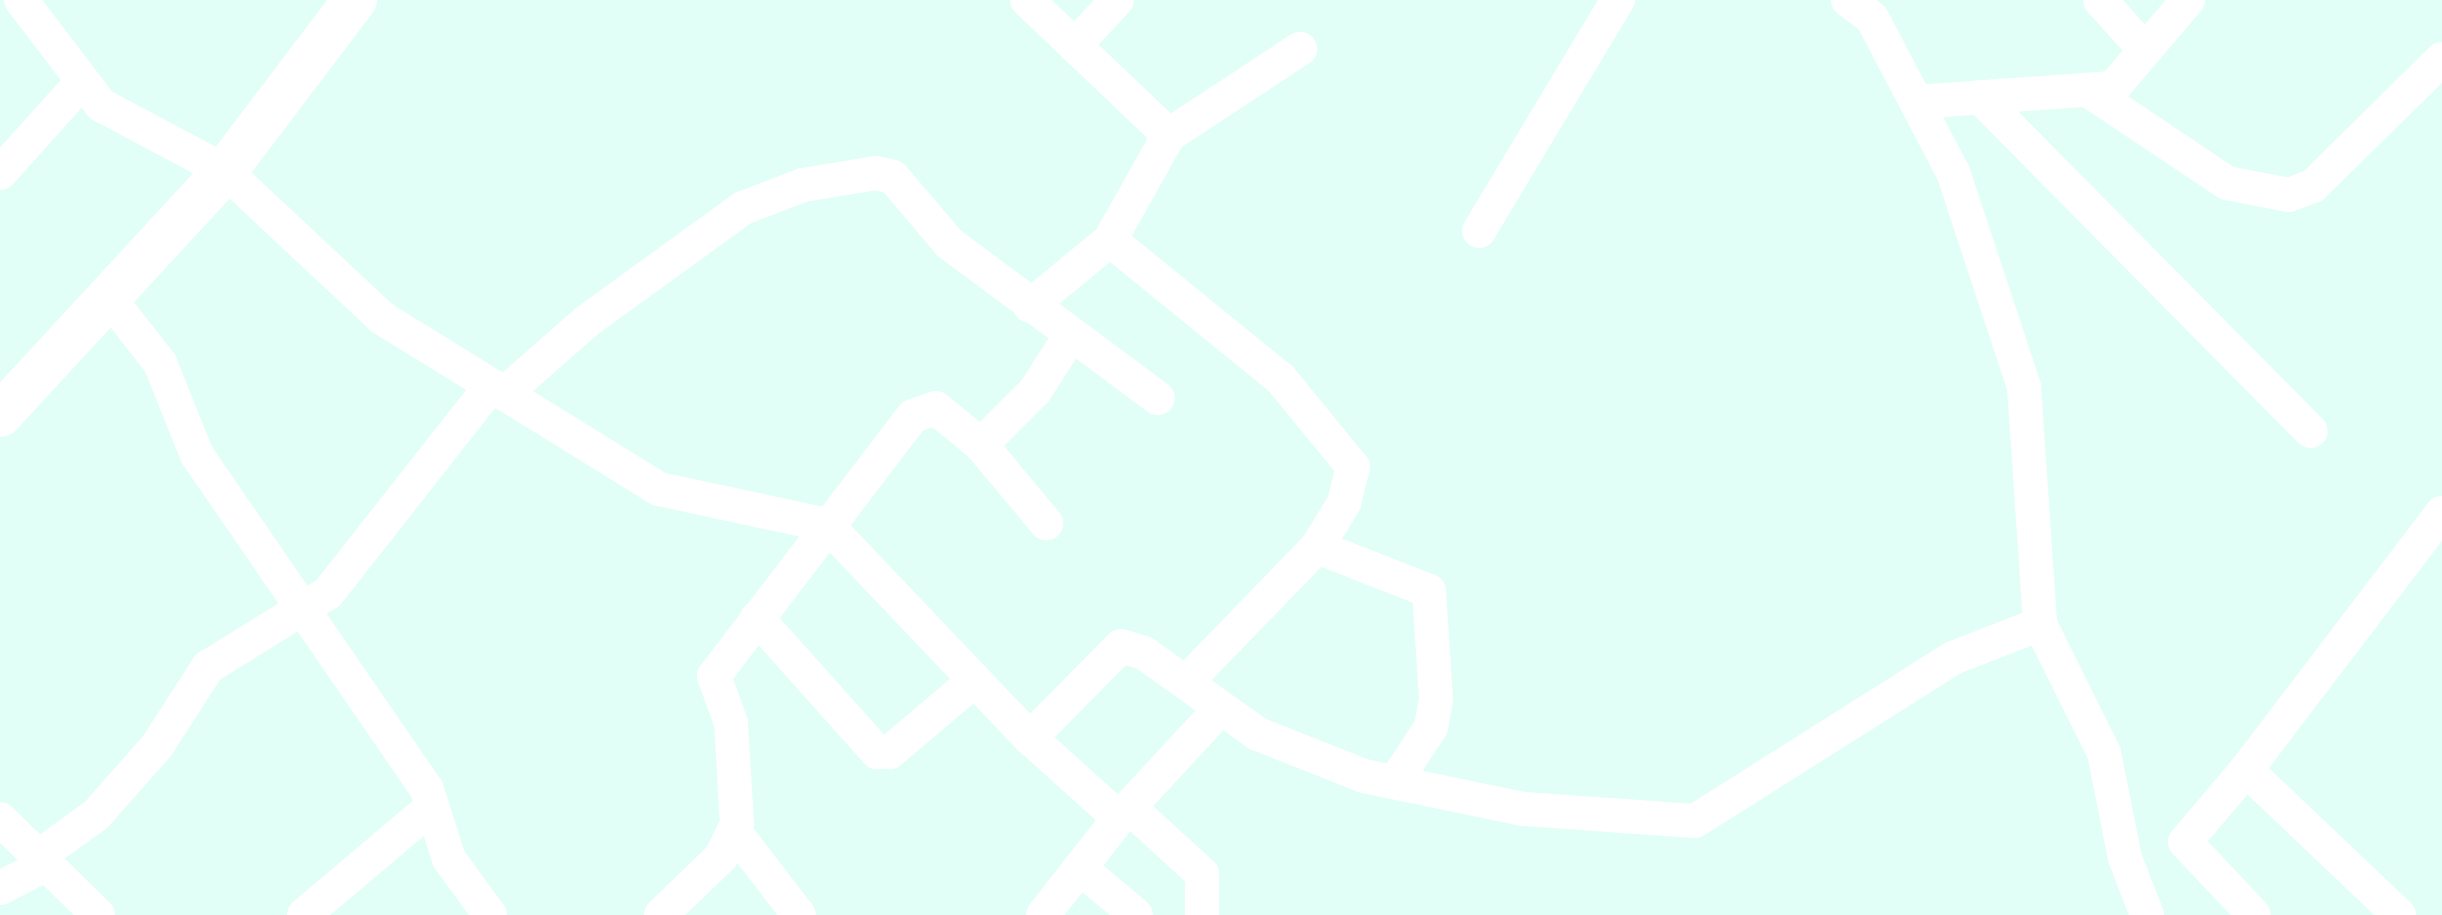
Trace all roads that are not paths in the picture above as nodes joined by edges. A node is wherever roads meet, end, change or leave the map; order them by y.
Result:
1 (21, 0) edge
2 (355, 0) edge
3 (1027, 0) edge
4 (1117, 0) edge
5 (1618, 0) edge
6 (1848, 0) edge
7 (2100, 0) edge
8 (2188, 0) edge
9 (1076, 44) junction
10 (1300, 49) dead end
11 (2145, 50) junction
12 (2442, 59) edge
13 (82, 82) junction
14 (2088, 90) junction
15 (1980, 97) junction
16 (1916, 102) junction
17 (1169, 135) junction
18 (225, 171) junction
19 (0, 173) edge
20 (1479, 231) dead end
21 (1110, 240) junction
22 (109, 298) junction
23 (1030, 306) junction
24 (1069, 338) junction
25 (497, 390) junction
26 (1158, 398) dead end
27 (0, 415) edge
28 (2310, 431) dead end
29 (981, 445) junction
30 (2442, 513) edge
31 (1046, 523) dead end
32 (827, 525) junction
33 (1317, 547) junction
34 (299, 604) junction
35 (757, 618) junction
36 (2040, 624) junction
37 (975, 680) junction
38 (1186, 682) junction
39 (1221, 708) junction
40 (1030, 738) junction
41 (2246, 770) junction
42 (1395, 782) junction
43 (432, 807) junction
44 (1124, 812) junction
45 (0, 819) edge
46 (734, 831) junction
47 (43, 860) junction
48 (1080, 868) junction
49 (0, 888) edge
50 (98, 915) edge
51 (304, 915) edge
52 (490, 915) edge
53 (661, 915) edge
54 (799, 915) edge
55 (1043, 915) edge
56 (1136, 915) edge
57 (1202, 915) edge
58 (2147, 915) edge
59 (2254, 915) edge
60 (2399, 915) edge

1 - 13 street
2 - 18 street
3 - 9 street
4 - 9 street
5 - 20 street
6 - 16 street
7 - 11 street
8 - 11 street
9 - 17 street
10 - 17 street
11 - 14 street
12 - 14 street
13 - 18 street
13 - 19 street
14 - 15 street
15 - 16 street
15 - 28 street
16 - 36 street
17 - 21 street
18 - 22 street
18 - 25 street
21 - 23 street
21 - 33 street
22 - 27 street
22 - 34 street
23 - 24 street
23 - 25 street
24 - 26 street
24 - 29 street
25 - 32 street
25 - 34 street
29 - 31 street
29 - 32 street
30 - 41 street
32 - 35 street
32 - 37 street
33 - 38 street
33 - 42 street
34 - 43 street
34 - 47 street
35 - 37 street
35 - 46 street
36 - 42 street
36 - 58 street
37 - 40 street
38 - 39 street
38 - 40 street
39 - 42 street
39 - 44 street
40 - 44 street
41 - 59 street
41 - 60 street
43 - 51 street
43 - 52 street
44 - 48 street
44 - 57 street
45 - 47 street
46 - 53 street
46 - 54 street
47 - 49 street
47 - 50 street
48 - 55 street
48 - 56 street

